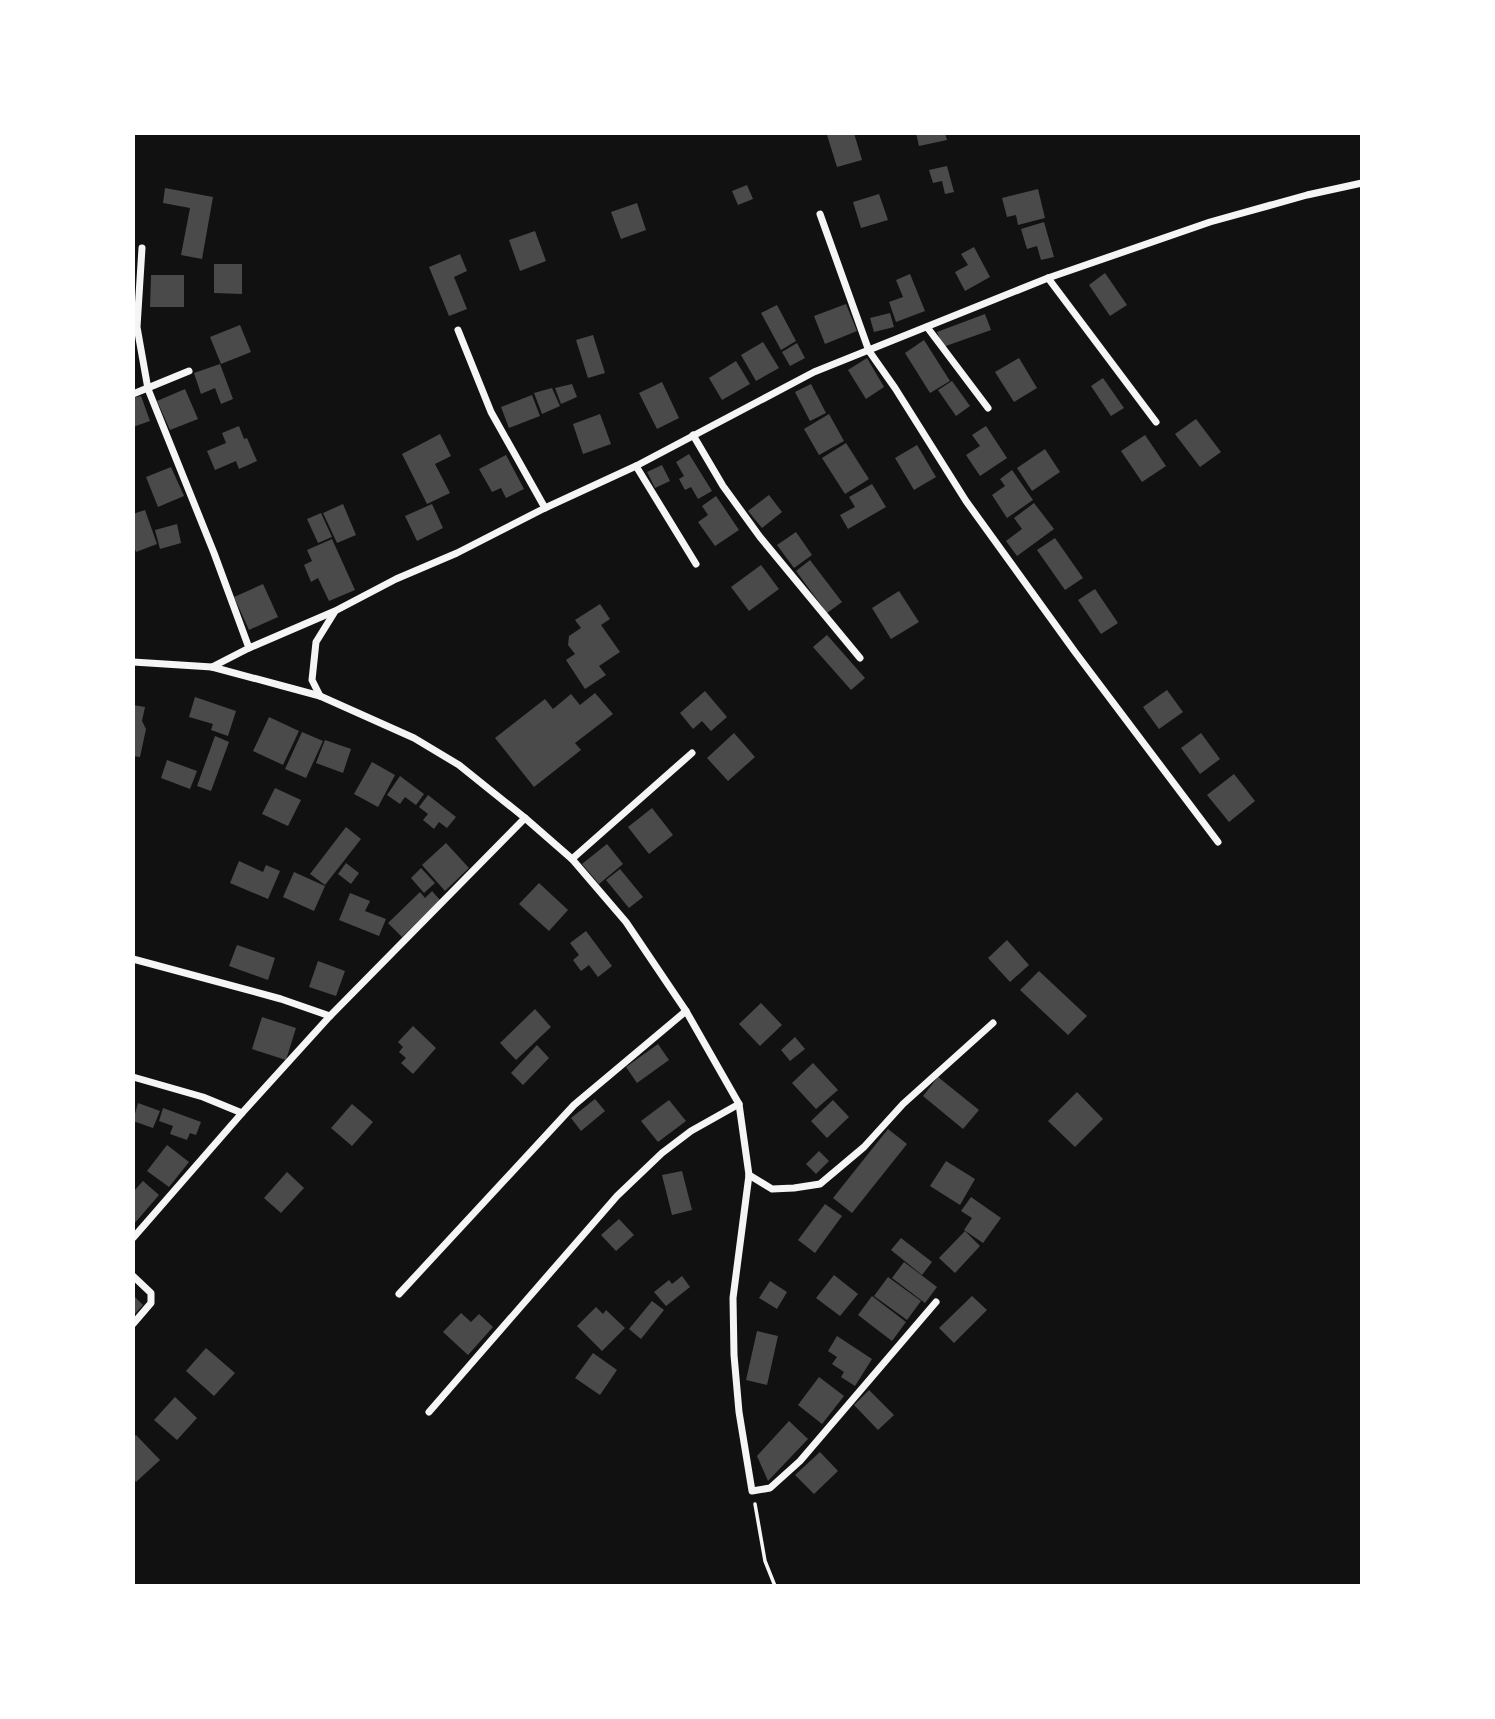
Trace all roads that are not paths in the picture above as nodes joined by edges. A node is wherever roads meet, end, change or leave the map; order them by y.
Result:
1 (1362, 183) edge
2 (820, 214) dead end
3 (142, 248) dead end
4 (1048, 278) junction
5 (928, 327) junction
6 (458, 330) dead end
7 (869, 351) junction
8 (189, 371) dead end
9 (148, 389) junction
10 (133, 394) edge
11 (988, 408) dead end
12 (1156, 422) dead end
13 (693, 435) junction
14 (636, 466) junction
15 (545, 508) junction
16 (696, 564) dead end
17 (335, 611) junction
18 (249, 648) junction
19 (860, 658) dead end
20 (133, 662) edge
21 (212, 667) junction
22 (320, 696) junction
23 (692, 753) dead end
24 (525, 818) junction
25 (1218, 842) dead end
26 (572, 859) junction
27 (133, 959) edge
28 (686, 1011) junction
29 (330, 1016) junction
30 (993, 1023) dead end
31 (133, 1077) edge
32 (739, 1104) junction
33 (242, 1113) junction
34 (750, 1175) junction
35 (133, 1238) edge
36 (133, 1276) edge
37 (399, 1294) dead end
38 (936, 1302) dead end
39 (133, 1324) edge
40 (429, 1412) dead end

1 - 4 street
2 - 7 street
3 - 9 street
4 - 5 street
4 - 12 street
5 - 7 street
5 - 11 street
6 - 15 street
7 - 13 street
7 - 25 street
8 - 9 street
9 - 10 street
9 - 18 street
13 - 14 street
13 - 19 street
14 - 15 street
14 - 16 street
15 - 17 street
17 - 18 street
17 - 22 street
18 - 21 street
20 - 21 street
21 - 22 street
22 - 24 street
23 - 26 street
24 - 26 street
24 - 29 street
26 - 28 street
27 - 29 street
28 - 32 street
28 - 37 street
29 - 33 street
30 - 34 street
31 - 33 street
32 - 34 street
32 - 40 street
33 - 35 street
34 - 38 street
36 - 39 street

